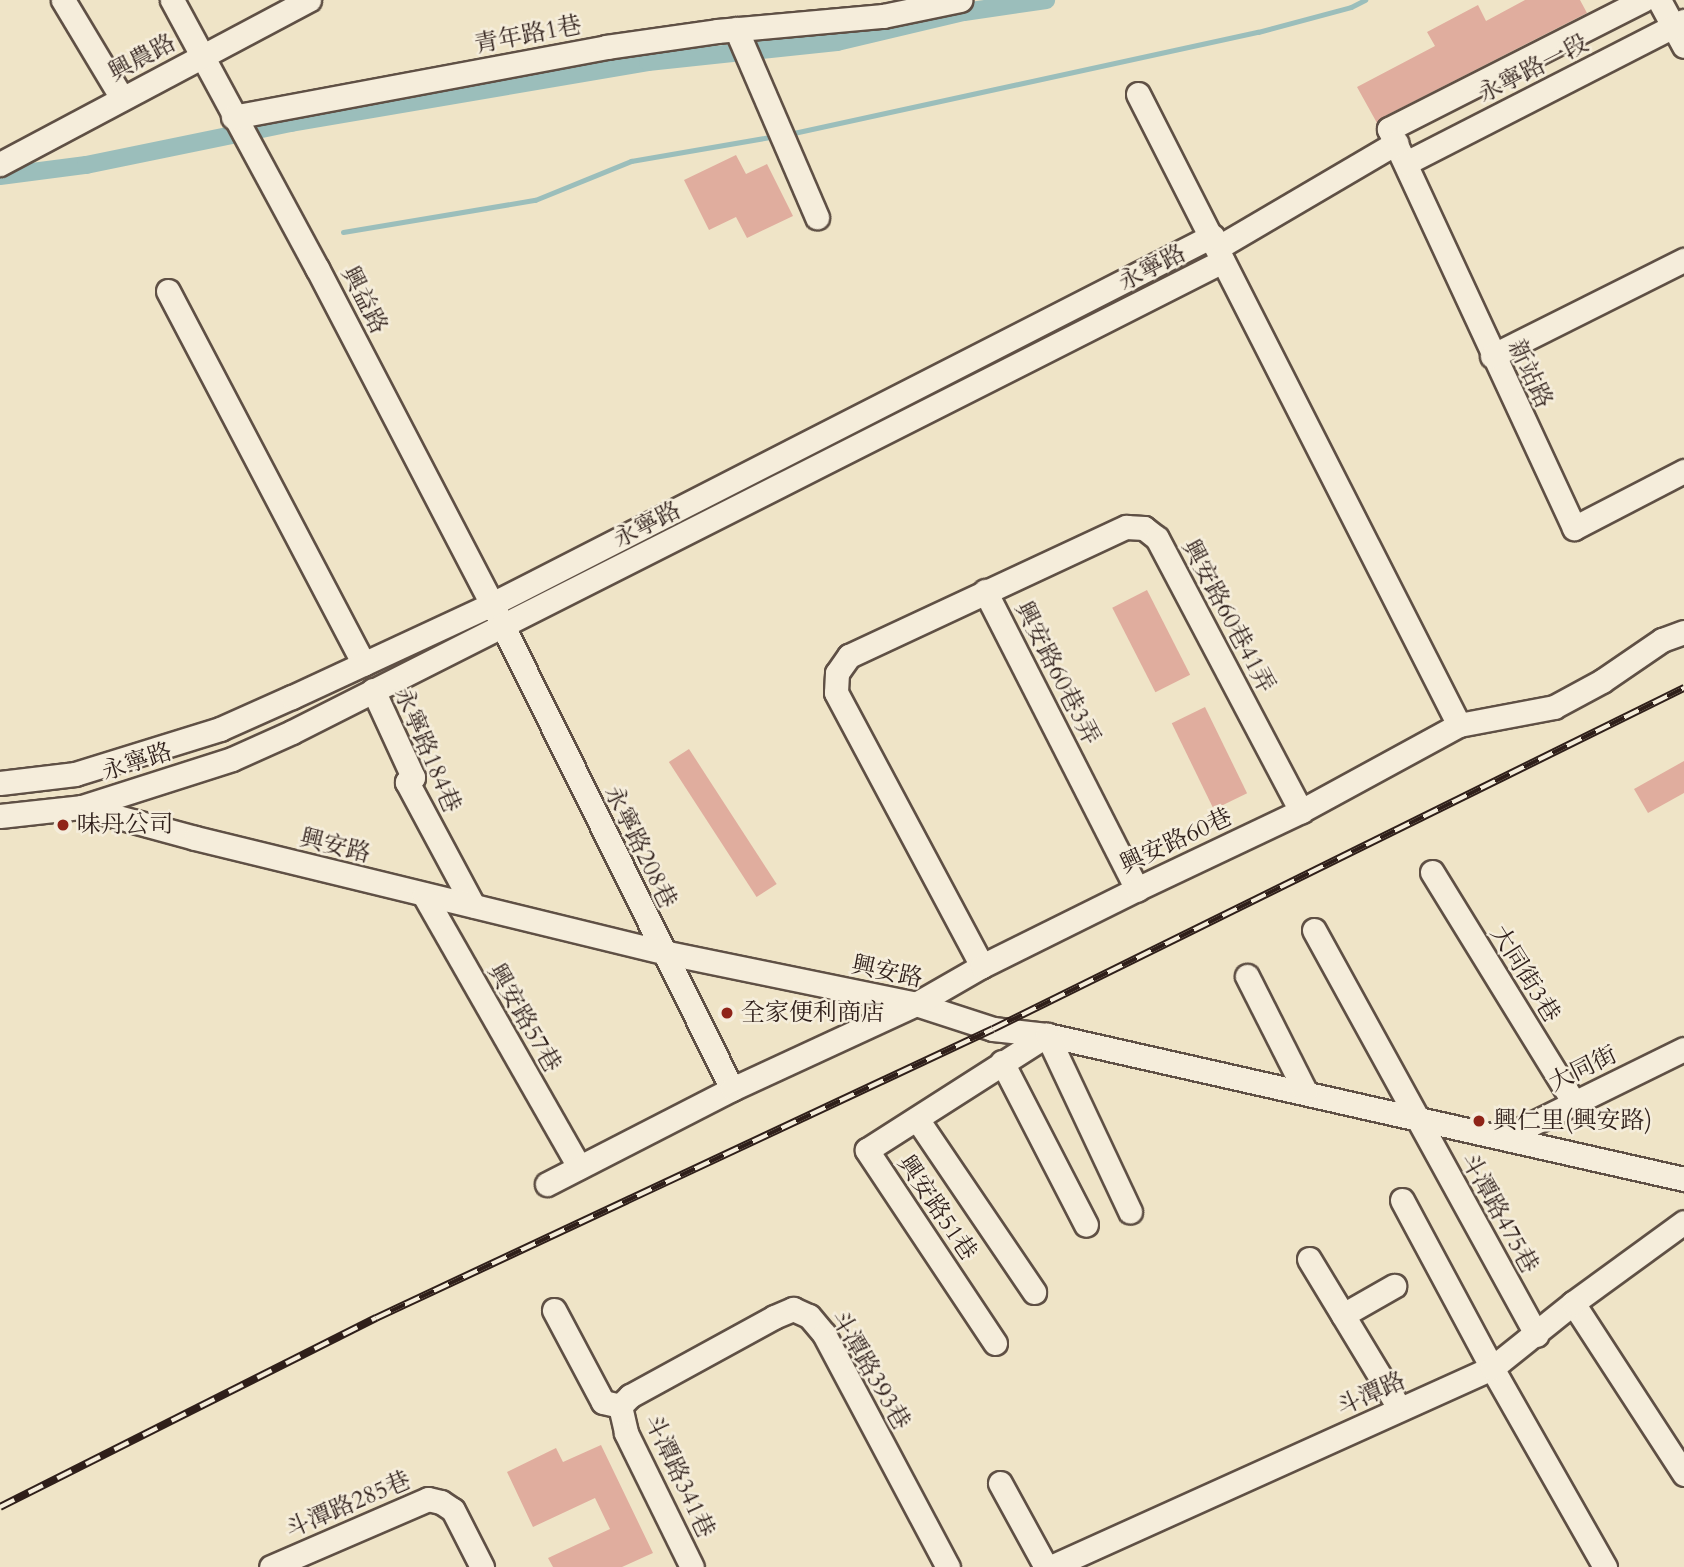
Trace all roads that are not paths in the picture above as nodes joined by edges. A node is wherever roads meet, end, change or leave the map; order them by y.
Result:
1 (63, 0) edge
2 (172, 0) edge
3 (309, 0) edge
4 (960, 0) edge
5 (1643, 0) edge
6 (1659, 0) edge
7 (736, 29) junction
8 (1681, 31) edge
9 (202, 56) junction
10 (1138, 94) dead end
11 (122, 98) junction
12 (233, 117) junction
13 (1397, 145) junction
14 (0, 164) edge
15 (817, 217) dead end
16 (1218, 248) junction
17 (1684, 260) edge
18 (167, 291) dead end
19 (1492, 356) junction
20 (1684, 471) edge
21 (985, 591) junction
22 (492, 604) junction
23 (504, 627) junction
24 (1684, 632) edge
25 (364, 664) junction
26 (373, 690) junction
27 (1459, 725) junction
28 (75, 774) junction
29 (0, 783) edge
30 (81, 807) junction
31 (1301, 811) junction
32 (0, 816) edge
33 (1432, 872) dead end
34 (1137, 888) junction
35 (424, 895) junction
36 (473, 905) junction
37 (1314, 930) dead end
38 (663, 952) junction
39 (982, 966) junction
40 (1247, 976) dead end
41 (916, 1004) junction
42 (1047, 1035) junction
43 (1684, 1049) edge
44 (1002, 1062) junction
45 (732, 1089) junction
46 (1305, 1091) junction
47 (1574, 1103) junction
48 (1416, 1117) junction
49 (916, 1119) junction
50 (1505, 1137) junction
51 (579, 1167) junction
52 (1684, 1178) edge
53 (547, 1184) dead end
54 (1402, 1200) dead end
55 (1130, 1211) dead end
56 (1684, 1222) edge
57 (1086, 1225) dead end
58 (1309, 1259) dead end
59 (1394, 1286) dead end
60 (1034, 1292) dead end
61 (1573, 1303) junction
62 (554, 1310) dead end
63 (1343, 1315) junction
64 (1537, 1335) junction
65 (995, 1343) dead end
66 (1492, 1368) junction
67 (620, 1406) junction
68 (1400, 1409) junction
69 (1684, 1474) edge
70 (1000, 1483) dead end
71 (278, 1565) edge
72 (482, 1567) edge
73 (692, 1567) edge
74 (948, 1567) edge
75 (1048, 1567) edge
76 (1605, 1567) edge

1 - 11 street
2 - 9 street, 興益路
3 - 9 street, 興農路
4 - 7 street, 青年路1巷
5 - 13 street, 永寧路一段
6 - 8 street
7 - 12 street, 青年路1巷
7 - 15 street
8 - 13 street, 永寧路一段
9 - 11 street, 興農路
9 - 12 street, 興益路
10 - 16 street
11 - 14 street, 興農路
12 - 22 street, 興益路
13 - 16 street
13 - 19 street, 新站路
16 - 22 street, 永寧路
16 - 23 street, 永寧路
16 - 27 street
17 - 19 street
18 - 25 street
19 - 20 street, 新站路
21 - 31 street, 興安路60巷41弄
21 - 34 street, 興安路60巷3弄
21 - 39 street, 興安路60巷3弄
22 - 23 street, 興益路
22 - 25 street, 永寧路
23 - 26 street, 永寧路
23 - 38 street, 永寧路208巷
24 - 27 street, 興安路60巷
25 - 28 street, 永寧路
26 - 30 street, 永寧路
26 - 36 street, 永寧路184巷
27 - 31 street, 興安路60巷
28 - 29 street
28 - 30 street
30 - 32 street, 興安路
30 - 35 street, 興安路
31 - 34 street, 興安路60巷
33 - 47 street, 大同街3巷
34 - 39 street, 興安路60巷
35 - 36 street, 興安路
35 - 51 street, 興安路57巷
36 - 38 street, 興安路
37 - 48 street, 斗潭路475巷
38 - 41 street, 興安路
38 - 45 street, 永寧路208巷
39 - 41 street, 興安路60巷
40 - 46 street
41 - 42 street, 興安路
41 - 45 street, 興安路60巷
42 - 44 street, 興安路51巷
42 - 46 street, 興安路
42 - 55 street
43 - 47 street, 大同街
44 - 49 street, 興安路51巷
44 - 57 street
45 - 51 street, 興安路60巷
46 - 48 street, 興安路
47 - 50 street, 大同街
48 - 50 street, 興安路
48 - 64 street, 斗潭路475巷
49 - 60 street, 興安路51巷
49 - 65 street, 興安路51巷
50 - 52 street, 興安路
51 - 53 street, 興安路60巷
54 - 66 street
56 - 61 street, 斗潭路
58 - 63 street
59 - 63 street
61 - 64 street, 斗潭路
61 - 69 street
62 - 67 street
63 - 68 street
64 - 66 street, 斗潭路
66 - 68 street, 斗潭路
66 - 76 street
67 - 73 street, 斗潭路341巷
67 - 74 street, 斗潭路393巷
68 - 75 street, 斗潭路
70 - 75 street
71 - 72 street, 斗潭路285巷

